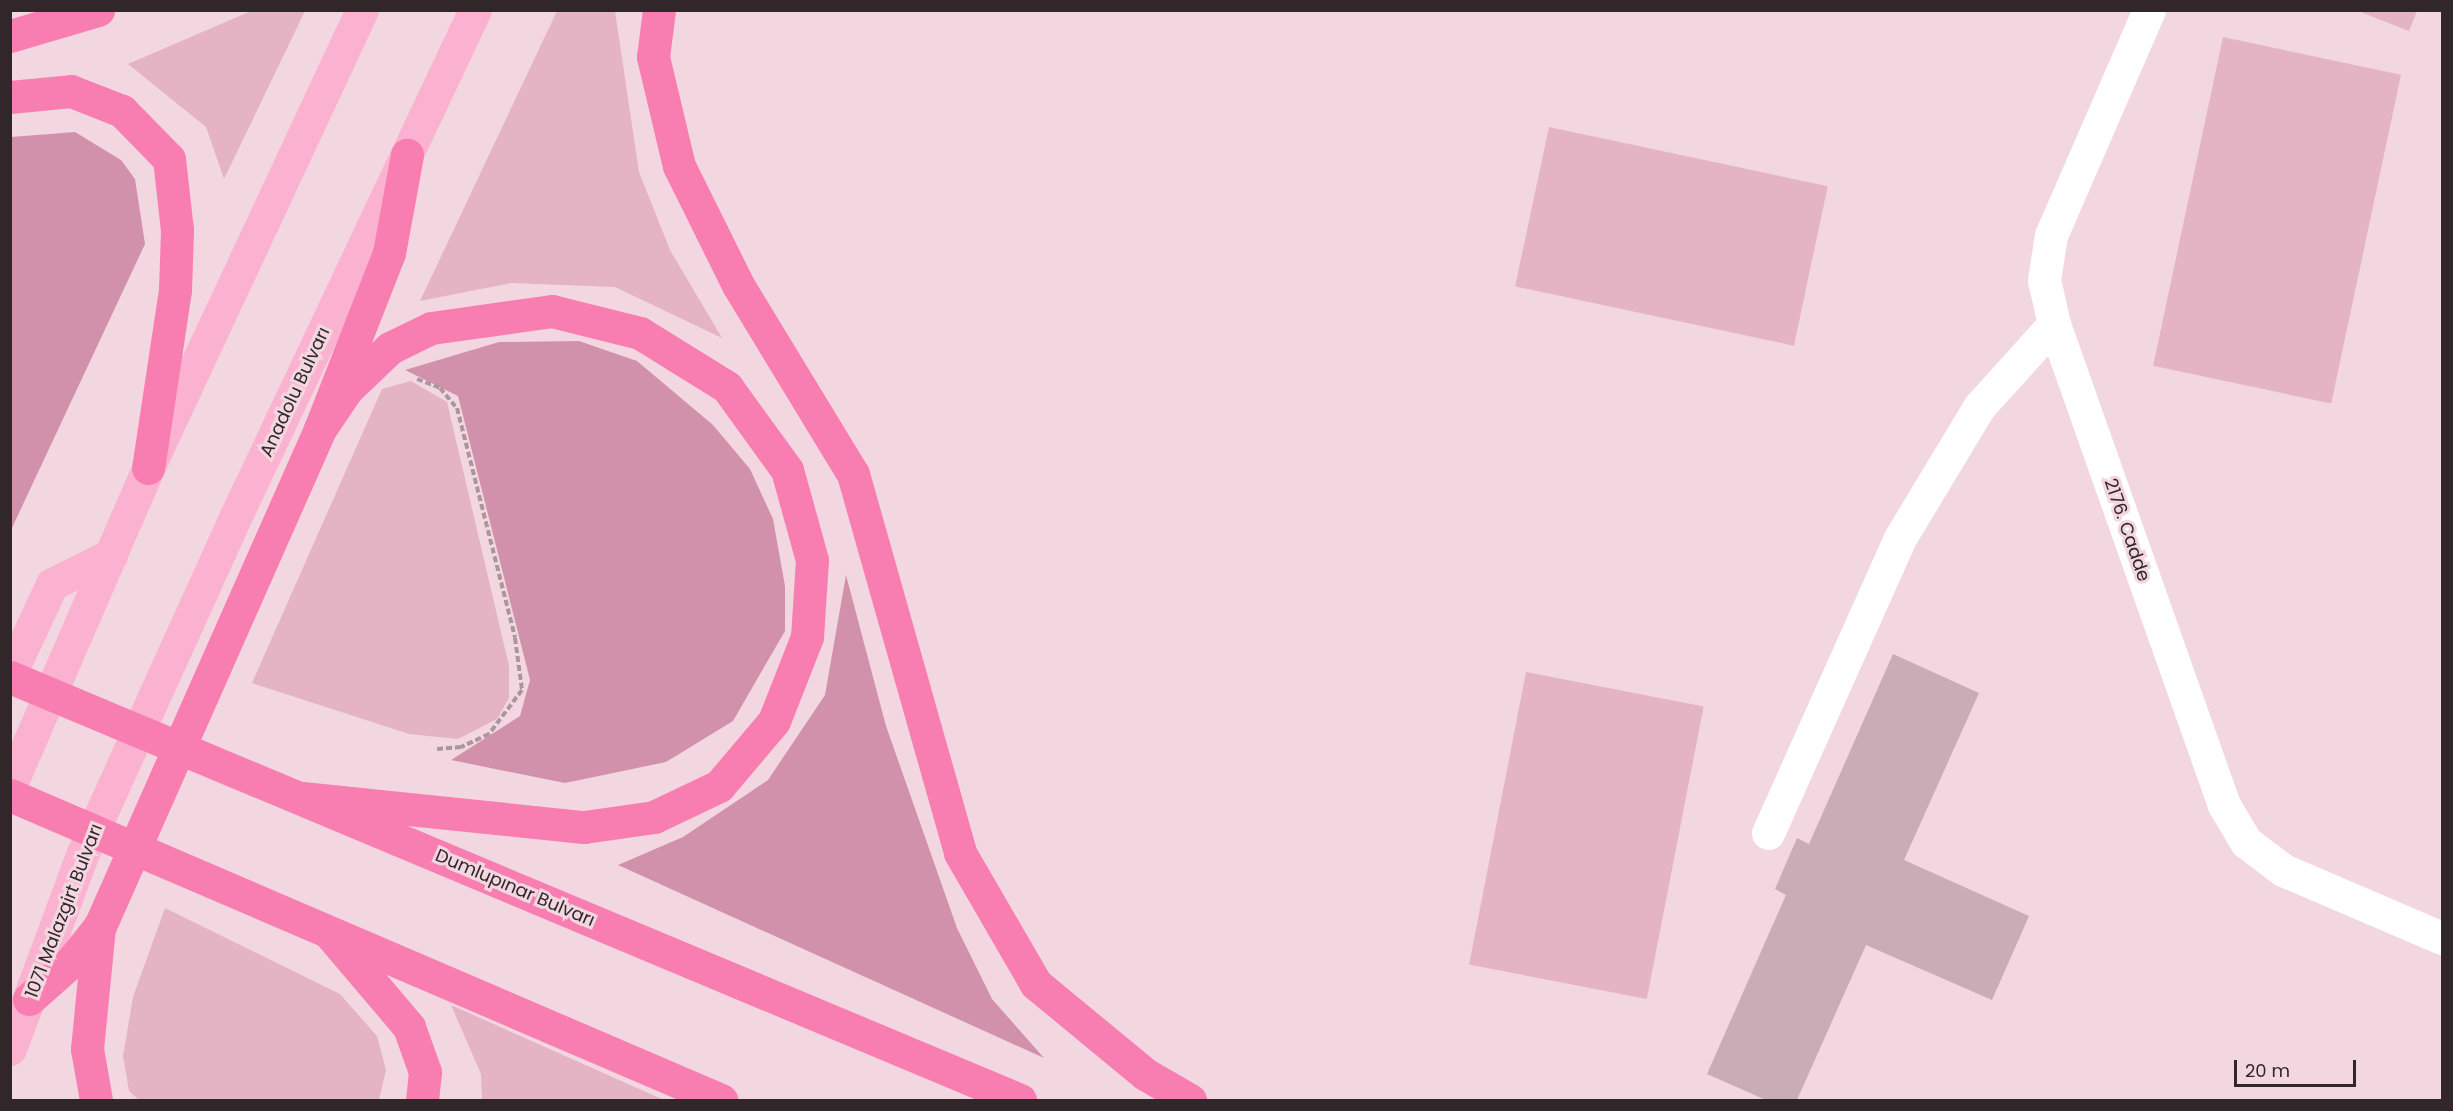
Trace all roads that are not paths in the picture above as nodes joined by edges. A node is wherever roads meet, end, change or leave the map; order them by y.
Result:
1 (98, 10) edge
2 (363, 10) edge
3 (476, 10) edge
4 (659, 10) edge
5 (2149, 10) edge
6 (10, 36) edge
7 (10, 97) edge
8 (407, 155) junction
9 (2054, 324) junction
10 (320, 429) junction
11 (148, 468) junction
12 (111, 555) junction
13 (10, 676) edge
14 (120, 775) joint
15 (10, 786) edge
16 (10, 795) edge
17 (302, 798) junction
18 (1768, 833) dead end
19 (100, 926) junction
20 (328, 931) junction
21 (2442, 938) edge
22 (29, 999) junction
23 (10, 1049) edge
24 (96, 1101) edge
25 (422, 1101) edge
26 (721, 1101) edge
27 (1020, 1101) edge
28 (1190, 1101) edge

1 - 6 highway
2 - 11 main road
3 - 8 main road, Anadolu Bulvarı
4 - 28 highway
5 - 9 street, 2176. Cadde
7 - 11 highway
8 - 10 highway
8 - 14 main road, Anadolu Bulvarı
9 - 18 street
9 - 21 street, 2176. Cadde
10 - 17 highway
10 - 19 highway
11 - 12 main road
12 - 13 main road
12 - 15 main road
13 - 17 highway, Dumlupınar Bulvarı
14 - 22 main road, 1071 Malazgirt Bulvarı
16 - 20 highway
17 - 27 highway, Dumlupınar Bulvarı
19 - 22 highway
19 - 24 highway
20 - 25 highway
20 - 26 highway
22 - 23 main road, 1071 Malazgirt Bulvarı

